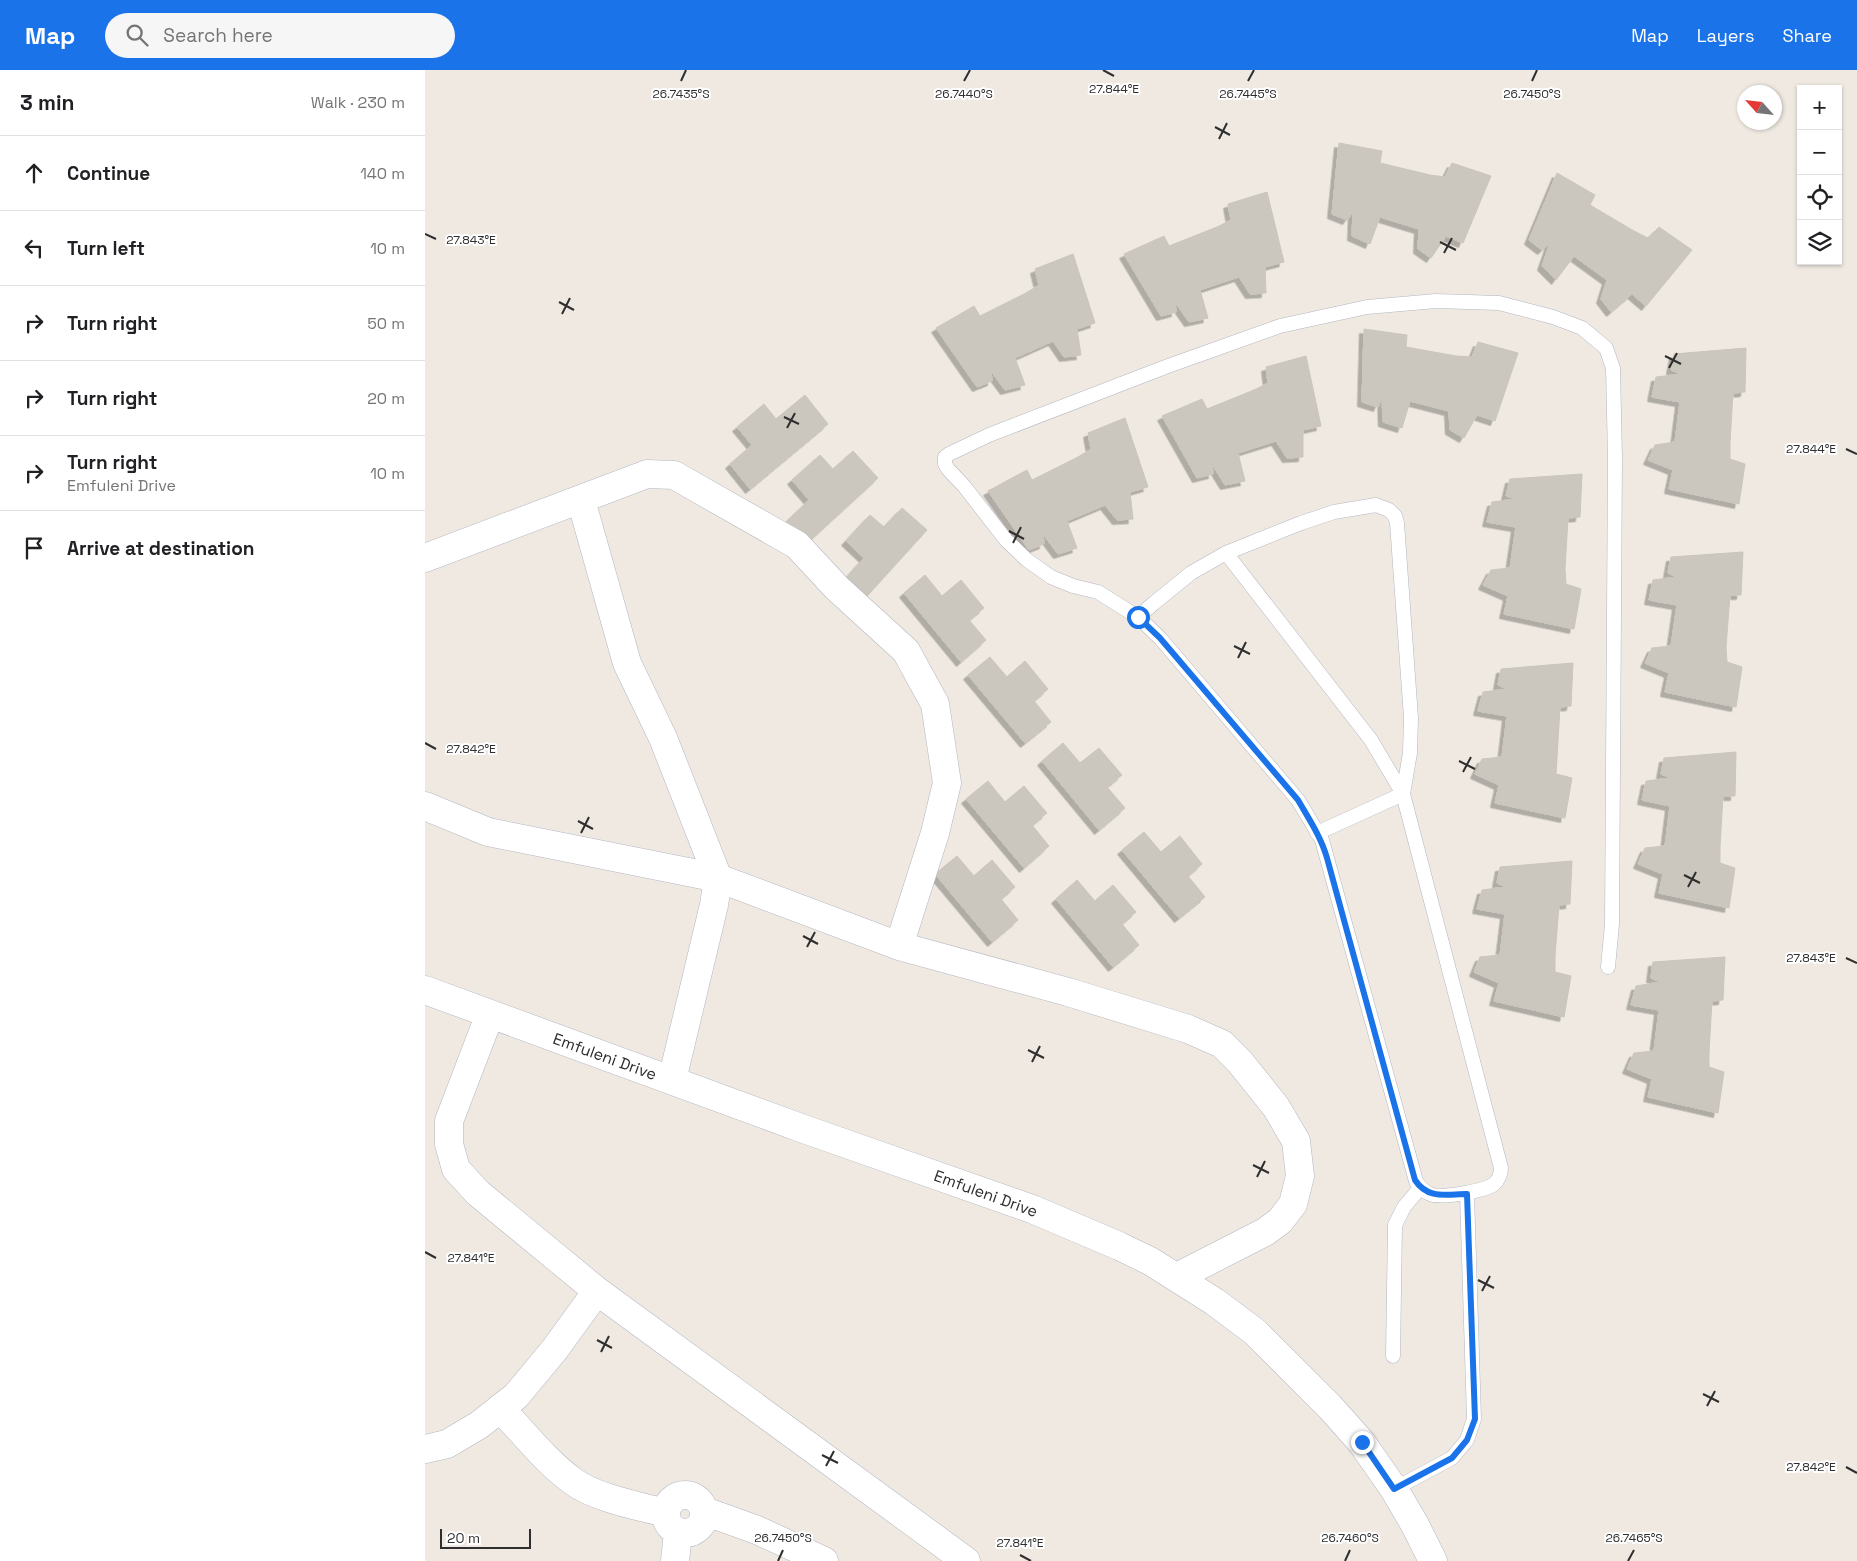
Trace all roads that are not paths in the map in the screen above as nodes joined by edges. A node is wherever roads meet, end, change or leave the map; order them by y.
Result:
1 (581, 500) junction
2 (1227, 553) junction
3 (425, 558) edge
4 (1138, 617) junction
5 (1403, 794) junction
6 (425, 806) edge
7 (1317, 833) junction
8 (718, 878) junction
9 (899, 946) junction
10 (1609, 967) dead end
11 (425, 990) edge
12 (490, 1014) junction
13 (672, 1080) junction
14 (1420, 1188) junction
15 (1467, 1194) junction
16 (1177, 1277) junction
17 (597, 1291) junction
18 (1393, 1356) dead end
19 (500, 1408) junction
20 (425, 1449) edge
21 (1394, 1489) junction
22 (672, 1522) junction
23 (675, 1561) edge
24 (824, 1561) edge
25 (967, 1561) edge
26 (1433, 1561) edge

1 - 3 street
1 - 8 street
1 - 9 street
2 - 4 lane
2 - 5 lane
2 - 5 lane
4 - 7 lane
4 - 10 lane
5 - 7 lane
5 - 15 lane
6 - 8 street
7 - 14 lane
8 - 9 street
8 - 13 street
9 - 16 street
11 - 12 street, Emfuleni Drive
12 - 13 street, Emfuleni Drive
12 - 17 street
13 - 16 street, Emfuleni Drive
14 - 15 lane
14 - 18 lane
15 - 21 lane
16 - 21 street, Emfuleni Drive
17 - 19 street
17 - 25 street
19 - 20 street
19 - 22 street
21 - 26 street, Emfuleni Drive
22 - 23 street
22 - 24 street

